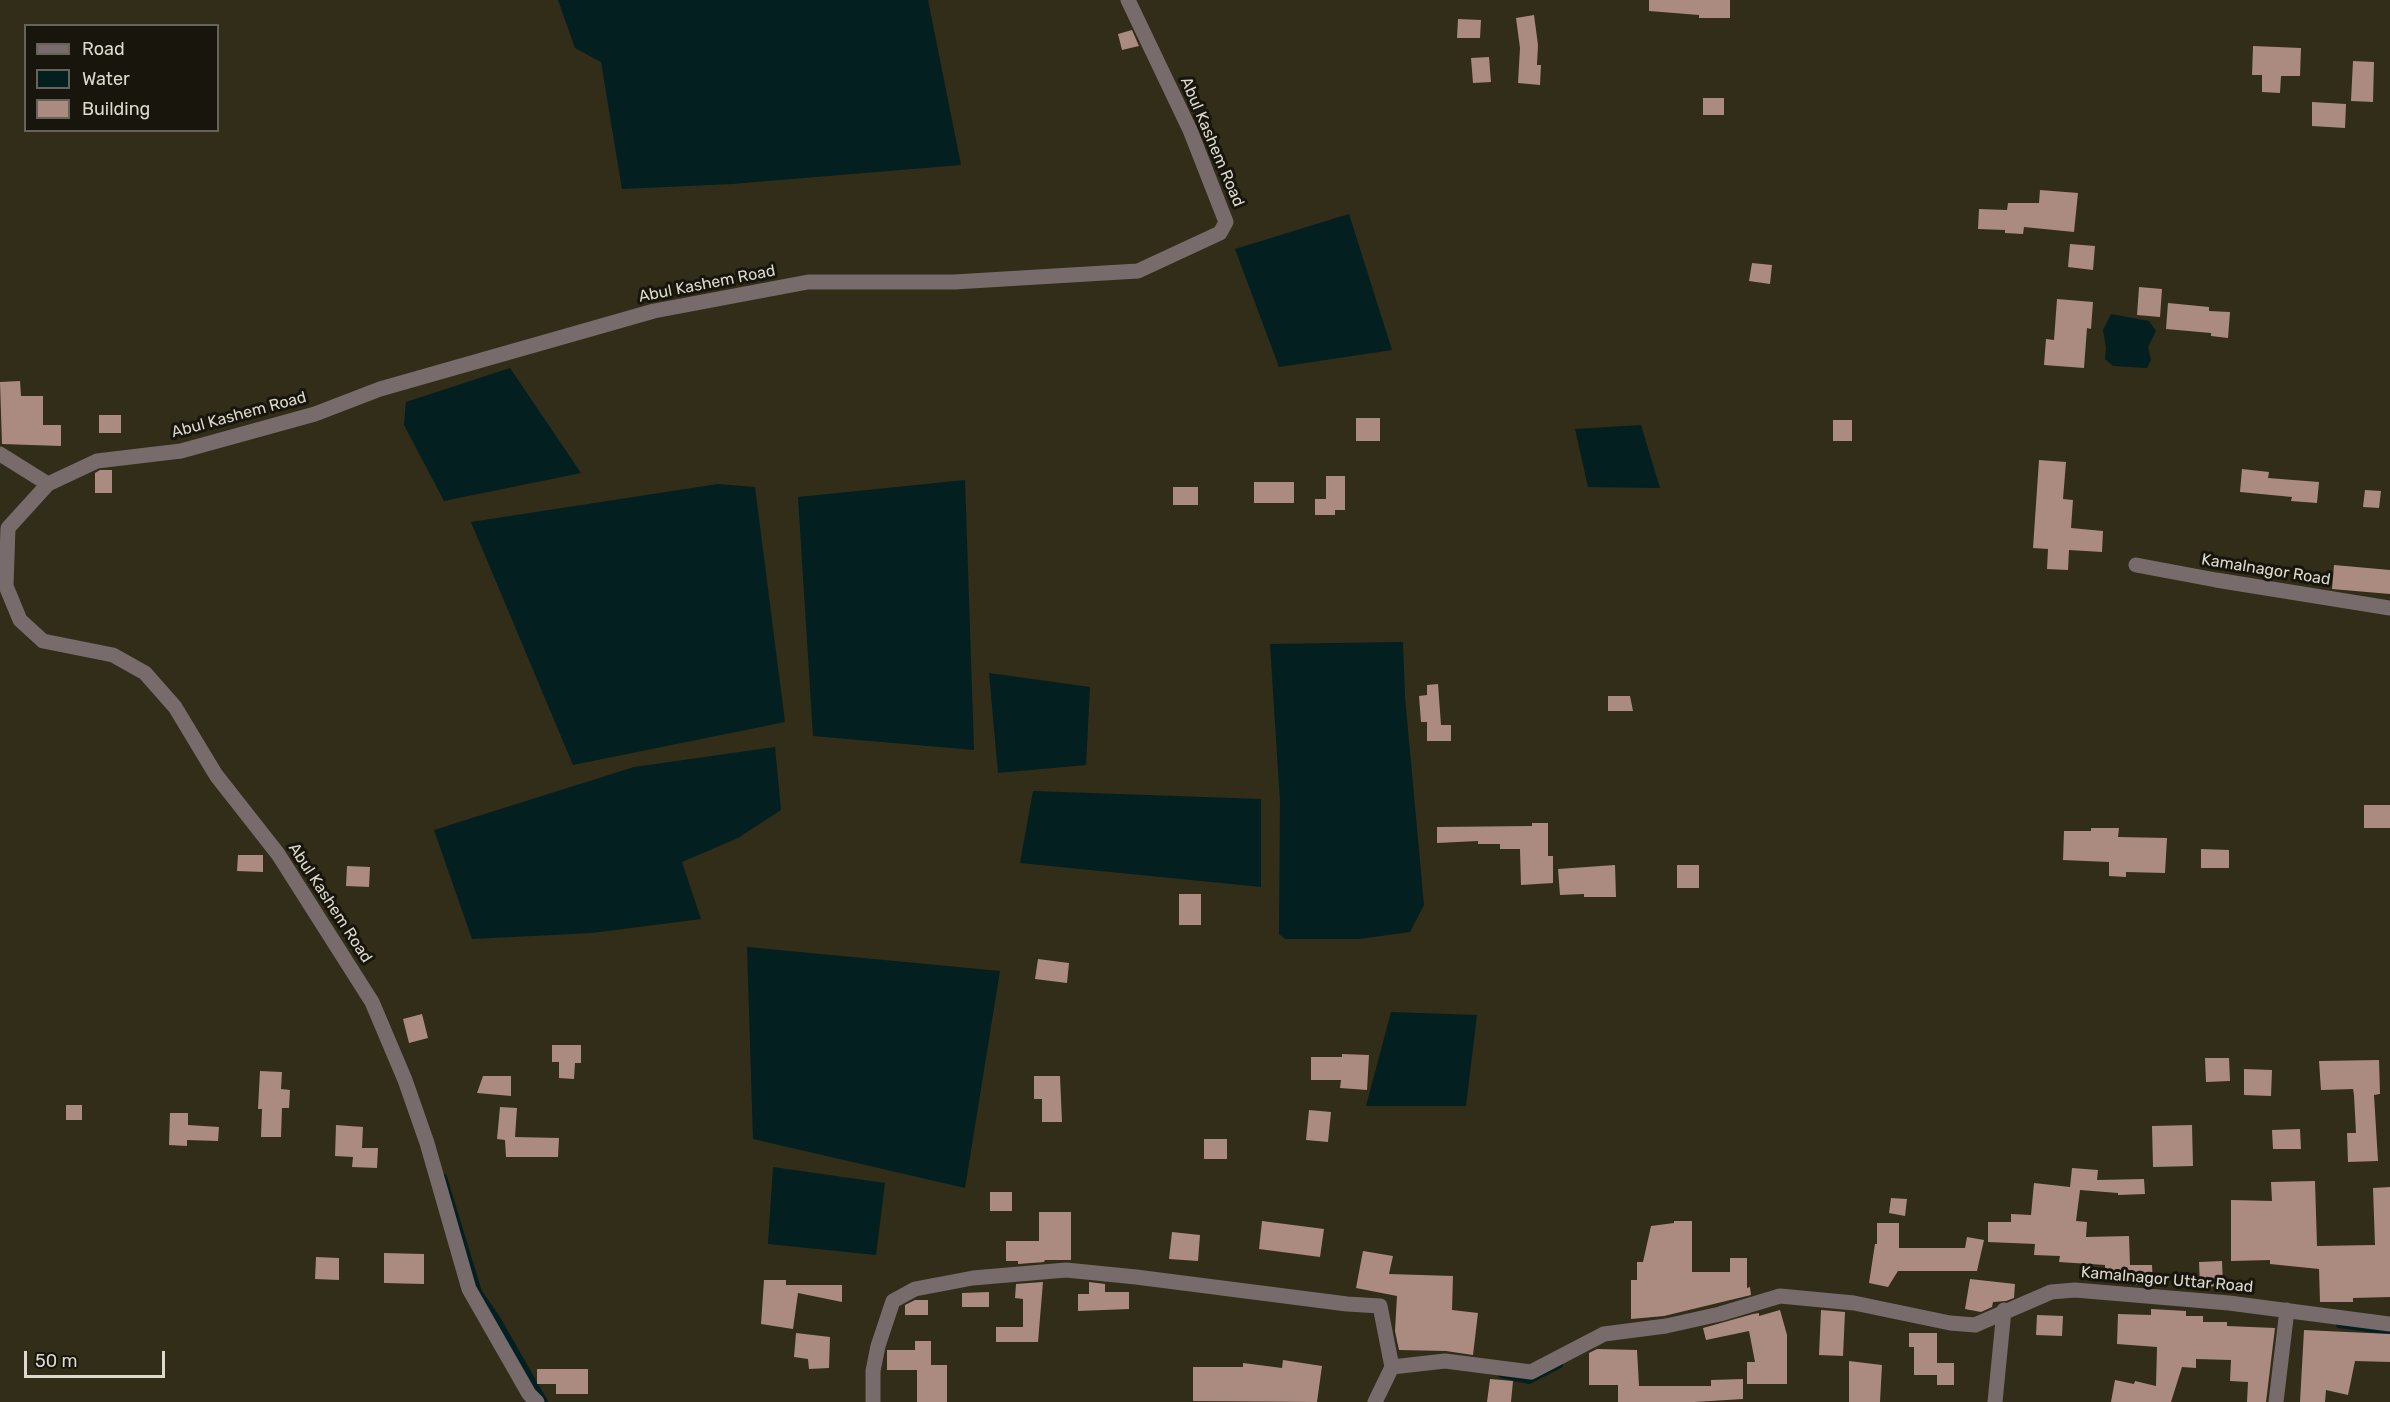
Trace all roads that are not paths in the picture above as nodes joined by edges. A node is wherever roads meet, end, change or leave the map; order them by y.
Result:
1 (1128, 0) edge
2 (0, 454) edge
3 (48, 484) junction
4 (2136, 565) dead end
5 (2390, 608) edge
6 (2004, 1310) junction
7 (2287, 1310) junction
8 (2390, 1324) edge
9 (1392, 1367) junction
10 (537, 1402) edge
11 (873, 1402) edge
12 (1375, 1402) edge
13 (1995, 1402) edge
14 (2276, 1402) edge

1 - 3 street, Abul Kashem Road
2 - 3 street
3 - 10 street, Abul Kashem Road
4 - 5 street, Kamalnagor Road
6 - 7 street, Kamalnagor Uttar Road
6 - 9 street, Kamalnagor Uttar Road
6 - 13 street
7 - 8 street, Kamalnagor Uttar Road
7 - 14 street
9 - 11 street
9 - 12 street

